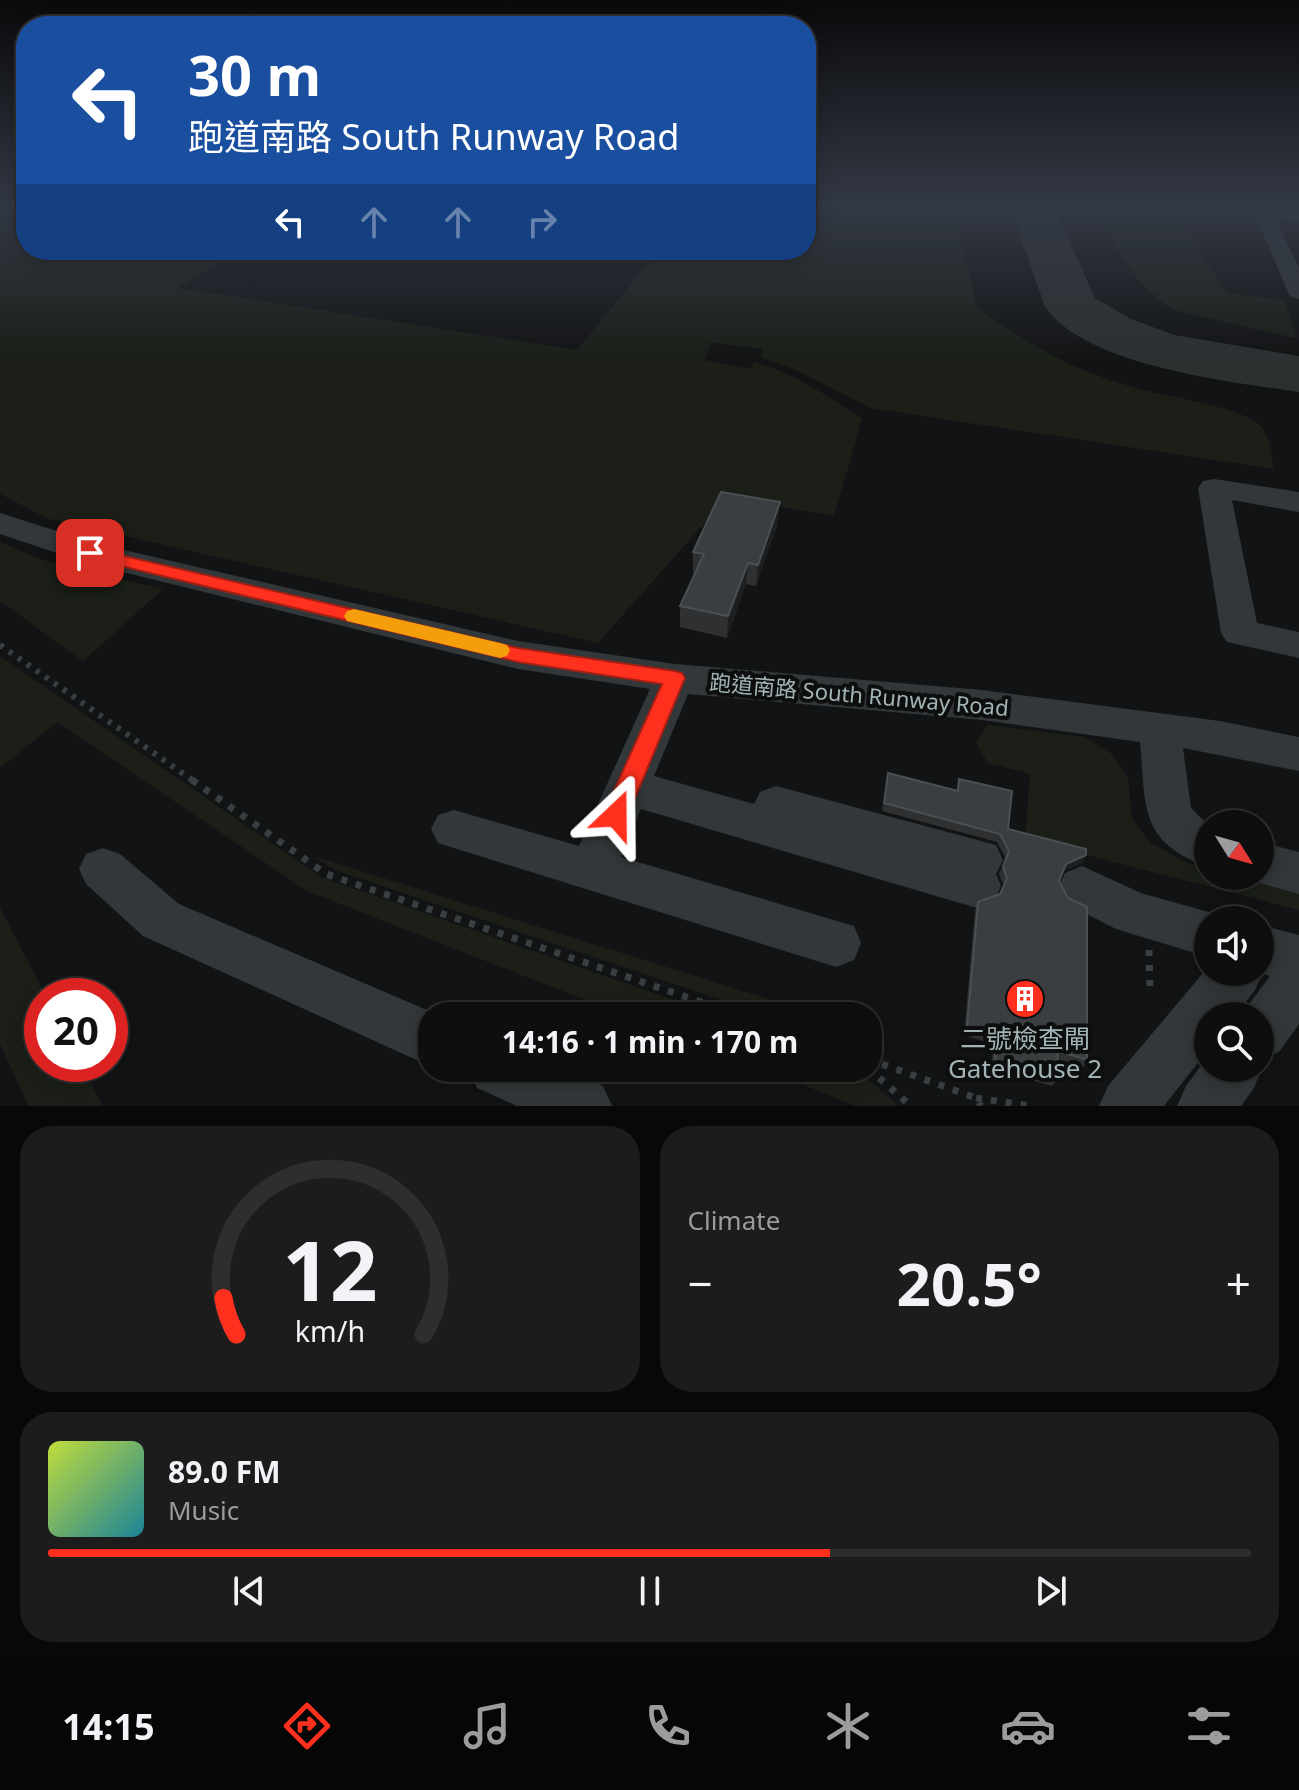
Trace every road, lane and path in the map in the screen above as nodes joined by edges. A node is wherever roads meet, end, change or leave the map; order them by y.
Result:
1 (1284, 258) edge
2 (1299, 292) edge
3 (1299, 502) edge
4 (0, 523) edge
5 (0, 645) edge
6 (1299, 645) edge
7 (675, 678) junction
8 (1160, 728) junction
9 (1299, 754) edge
10 (632, 777) junction
11 (454, 829) dead end
12 (1194, 840) edge
13 (1274, 867) edge
14 (103, 869) dead end
15 (592, 870) junction
16 (978, 873) dead end
17 (1299, 873) edge
18 (1083, 901) edge
19 (1194, 930) edge
20 (836, 943) dead end
21 (1274, 953) edge
22 (1299, 959) edge
23 (1299, 980) edge
24 (1226, 986) edge
25 (701, 1002) edge
26 (1274, 1014) edge
27 (418, 1034) edge
28 (882, 1064) edge
29 (882, 1080) edge
30 (529, 1082) edge
31 (1224, 1082) edge
32 (978, 1102) edge
33 (583, 1106) edge
34 (911, 1106) edge
35 (1031, 1106) edge
36 (1128, 1106) edge
37 (1206, 1106) edge

1 - 2 lane
3 - 6 lane
4 - 7 lane, 跑道南路 South Runway Road
5 - 25 path
7 - 8 lane, 跑道南路 South Runway Road
7 - 10 lane
8 - 9 lane, 跑道南路 South Runway Road
8 - 12 lane
10 - 15 lane
10 - 16 lane
11 - 15 lane
13 - 17 lane
14 - 27 lane
15 - 20 lane
18 - 19 lane
21 - 22 lane
23 - 26 lane
24 - 36 lane
28 - 32 path
29 - 34 path
30 - 33 lane
31 - 37 lane
32 - 35 path

